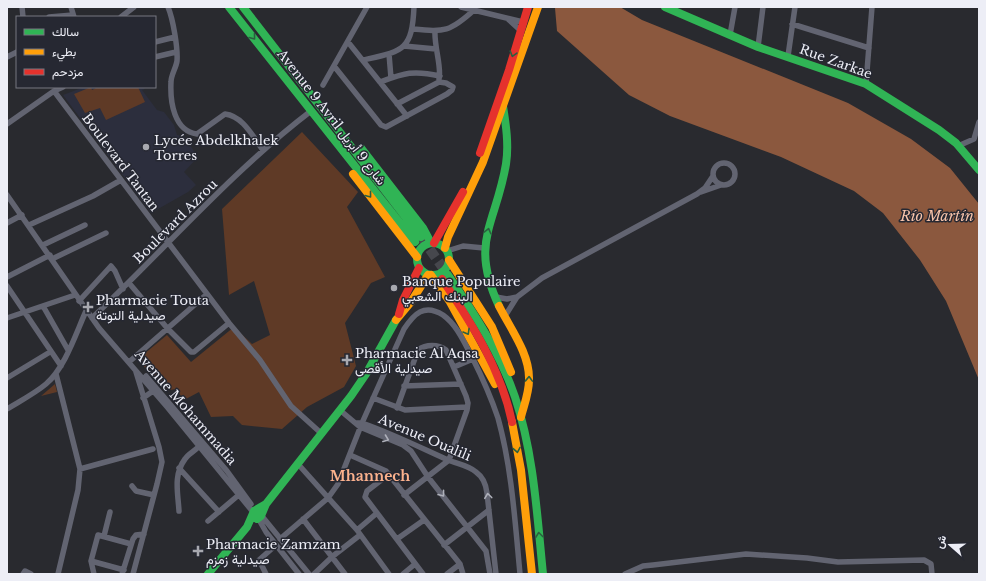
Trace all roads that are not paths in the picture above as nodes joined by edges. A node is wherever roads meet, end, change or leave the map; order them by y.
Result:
1 (72, 7) edge
2 (134, 7) edge
3 (168, 7) edge
4 (229, 7) edge
5 (243, 7) edge
6 (367, 7) edge
7 (414, 7) edge
8 (461, 7) edge
9 (528, 7) edge
10 (538, 7) edge
11 (665, 7) edge
12 (735, 7) edge
13 (763, 7) edge
14 (795, 7) edge
15 (872, 7) edge
16 (474, 10) junction
17 (74, 16) edge
18 (122, 16) edge
19 (508, 19) junction
20 (523, 19) junction
21 (792, 24) junction
22 (413, 29) junction
23 (520, 30) junction
24 (435, 31) junction
25 (730, 35) junction
26 (175, 37) junction
27 (156, 42) edge
28 (348, 42) junction
29 (404, 46) junction
30 (758, 47) junction
31 (869, 48) junction
32 (436, 49) junction
33 (16, 52) edge
34 (176, 52) junction
35 (389, 54) junction
36 (788, 56) junction
37 (7, 57) edge
38 (156, 57) edge
39 (363, 60) junction
40 (334, 66) junction
41 (391, 78) junction
42 (440, 79) junction
43 (380, 82) junction
44 (866, 84) junction
45 (323, 85) dead end
46 (58, 88) edge
47 (397, 104) junction
48 (503, 106) junction
49 (311, 111) junction
50 (407, 116) junction
51 (332, 120) junction
52 (8, 121) edge
53 (979, 122) edge
54 (325, 128) junction
55 (958, 146) junction
56 (263, 150) junction
57 (979, 169) edge
58 (713, 176) junction
59 (121, 180) junction
60 (721, 185) junction
61 (697, 194) junction
62 (7, 195) edge
63 (22, 215) junction
64 (7, 223) edge
65 (29, 225) junction
66 (85, 225) dead end
67 (106, 233) dead end
68 (169, 242) junction
69 (432, 243) junction
70 (43, 245) junction
71 (484, 248) junction
72 (446, 249) junction
73 (51, 257) junction
74 (417, 257) junction
75 (449, 260) junction
76 (419, 268) junction
77 (429, 275) junction
78 (7, 277) edge
79 (129, 283) junction
80 (7, 286) edge
81 (123, 288) junction
82 (207, 294) junction
83 (75, 295) junction
84 (496, 297) junction
85 (517, 297) junction
86 (79, 301) junction
87 (43, 306) junction
88 (86, 311) junction
89 (24, 312) junction
90 (399, 315) junction
91 (505, 316) junction
92 (7, 318) edge
93 (94, 320) junction
94 (229, 323) junction
95 (168, 329) junction
96 (68, 350) junction
97 (50, 352) junction
98 (473, 359) junction
99 (130, 361) junction
100 (61, 366) junction
101 (454, 367) junction
102 (136, 369) junction
103 (56, 374) junction
104 (7, 378) edge
105 (461, 384) junction
106 (404, 386) junction
107 (153, 391) junction
108 (514, 396) junction
109 (143, 398) junction
110 (373, 398) junction
111 (467, 407) junction
112 (397, 408) junction
113 (7, 409) edge
114 (341, 411) junction
115 (508, 412) junction
116 (521, 417) junction
117 (359, 424) junction
118 (322, 434) junction
119 (201, 444) junction
120 (417, 446) junction
121 (153, 448) dead end
122 (411, 451) junction
123 (350, 455) junction
124 (449, 460) junction
125 (298, 464) junction
126 (180, 468) junction
127 (80, 469) junction
128 (389, 474) junction
129 (428, 477) junction
130 (132, 486) dead end
131 (241, 493) junction
132 (154, 495) junction
133 (404, 495) junction
134 (328, 498) junction
135 (489, 510) junction
136 (179, 511) dead end
137 (110, 512) dead end
138 (219, 512) junction
139 (257, 514) junction
140 (377, 514) junction
141 (303, 519) junction
142 (208, 520) dead end
143 (424, 520) junction
144 (467, 527) junction
145 (358, 533) junction
146 (144, 534) junction
147 (104, 536) junction
148 (280, 539) junction
149 (397, 539) junction
150 (131, 544) junction
151 (276, 544) junction
152 (444, 545) junction
153 (492, 548) junction
154 (486, 551) junction
155 (333, 556) junction
156 (91, 560) junction
157 (415, 564) junction
158 (460, 564) junction
159 (123, 572) edge
160 (23, 574) edge
161 (31, 574) edge
162 (58, 574) edge
163 (94, 574) edge
164 (133, 574) edge
165 (208, 574) edge
166 (266, 574) edge
167 (299, 574) edge
168 (309, 574) edge
169 (314, 574) edge
170 (345, 574) edge
171 (389, 574) edge
172 (403, 574) edge
173 (422, 574) edge
174 (447, 574) edge
175 (462, 574) edge
176 (490, 574) edge
177 (496, 574) edge
178 (520, 574) edge
179 (532, 574) edge
180 (543, 574) edge
181 (625, 574) edge
182 (932, 574) edge

1 - 17 street
2 - 18 street
3 - 26 street
4 -> 49 main road, Avenue 9 Avril شارع 9 أبريل
5 - 51 main road, Avenue 9 Avril شارع 9 أبريل
6 - 28 street
7 - 22 street
8 - 16 street
9 - 20 main road
10 - 48 main road
11 - 25 main road, Rue Zarkae
12 - 25 street
13 - 30 street
14 - 21 street
15 - 31 street
16 - 19 street
16 - 24 street
19 - 20 street
19 - 23 street
20 - 23 main road
21 - 31 street
21 - 36 street
22 - 24 street
22 - 29 street
23 -> 69 main road
24 - 32 street
25 - 30 main road, Rue Zarkae
26 - 27 street
26 - 34 street
28 - 39 street
28 - 40 street
29 - 32 street
29 - 35 street
30 - 36 main road, Rue Zarkae
31 - 44 street
32 - 42 street
33 - 37 street
34 - 38 street
34 - 56 street
35 - 39 street
35 - 41 street
36 - 44 main road, Rue Zarkae
39 - 43 street
40 - 45 street
40 - 50 street
41 - 42 street
41 - 43 street
42 - 47 street
42 - 50 street
43 - 47 street
44 - 55 main road, Rue Zarkae
46 - 52 street
46 - 59 street, Boulevard Tantan
47 - 50 street
71 -> 48 main road
48 - 72 main road
49 - 54 main road, Avenue 9 Avril شارع 9 أبريل
49 - 56 street, Boulevard Azrou
51 - 54 main road, Avenue 9 Avril شارع 9 أبريل
51 - 69 main road
53 - 55 street
54 -> 74 main road
55 - 57 main road, Rue Zarkae
56 - 68 street, Boulevard Azrou
58 - 60 street
58 - 60 street
58 - 61 street
59 - 65 street
59 - 68 street, Boulevard Tantan
60 - 61 street
61 - 85 street
62 - 63 street, Avenue Mohammadia
63 - 64 street
63 - 65 street, Avenue Mohammadia
65 - 70 street, Avenue Mohammadia
66 - 70 street
67 - 73 street
68 - 79 street, Boulevard Azrou
68 - 82 street, Boulevard Tantan
69 - 72 main road
69 - 74 main road
70 - 73 street, Avenue Mohammadia
71 - 72 street
71 - 84 main road
72 - 75 main road
73 - 78 street
73 - 83 street, Avenue Mohammadia
74 - 76 main road
75 - 77 main road
75 - 108 main road
76 - 77 main road
76 - 90 main road
77 - 90 main road
77 -> 115 main road
79 - 81 street, Boulevard Azrou
79 - 95 street
80 - 89 street
81 - 86 street
81 - 93 street, Boulevard Azrou
82 - 94 street, Boulevard Tantan
82 - 95 street
83 - 86 street, Avenue Mohammadia
83 - 87 street
84 - 85 street
84 - 91 main road
85 - 91 street
86 - 88 street, Avenue Mohammadia
87 - 89 street
87 - 96 street
88 - 93 street, Avenue Mohammadia
88 - 96 street
89 - 92 street
89 - 97 street
90 - 114 main road
116 -> 91 main road
93 - 99 street, Avenue Mohammadia
94 - 95 street
94 - 118 street, Boulevard Tantan
95 - 99 street
96 - 100 street
97 - 100 street
97 - 104 street
98 - 101 street
98 - 110 street
98 - 178 street
99 - 102 street, Avenue Mohammadia
100 - 103 street
101 - 105 street
101 - 106 street
102 - 107 street, Avenue Mohammadia
102 - 109 street
102 - 119 street, Avenue Mohammadia
103 - 113 street
103 - 127 street
105 - 106 street
105 - 111 street
106 - 112 street
107 - 109 street
107 - 119 street, Avenue Mohammadia
108 - 115 main road
108 - 116 main road
109 - 132 street
110 - 112 street
110 - 117 street
111 - 112 street
111 - 124 street
114 - 117 street, Avenue Oualili
114 - 118 main road
115 -> 179 main road
180 -> 116 main road
117 - 120 street, Avenue Oualili
117 -> 122 street, Avenue Oualili
117 - 123 street
118 - 125 main road
119 - 126 street
119 - 131 street, Avenue Mohammadia
120 - 122 street
120 - 124 street, Avenue Oualili
121 - 127 street
122 - 129 street
123 - 128 street
123 - 134 street
124 - 129 street
135 -> 124 street, Avenue Oualili
125 - 134 street
125 - 139 main road
126 - 136 street
126 - 138 street
127 - 162 street
128 - 133 street
128 - 140 street
129 - 133 street
129 -> 144 street
130 - 132 street
131 - 138 street
131 - 139 street, Avenue Mohammadia
132 - 146 street
133 - 143 street
134 - 141 street
134 - 145 street
135 - 144 street
135 - 153 street, Avenue Oualili
137 - 147 street
138 - 142 street
139 - 148 street
139 - 151 street
139 - 165 main road
140 - 145 street
140 - 149 street
141 - 148 street
141 - 155 street
143 - 149 street
143 - 152 street
144 - 152 street
144 - 154 street
145 - 155 street
145 - 171 street
146 - 150 street
146 - 164 street
147 - 150 street
147 - 156 street
148 - 168 street
149 - 157 street
150 - 159 street
151 - 166 street
151 - 167 street
152 - 158 street
153 - 154 street
153 - 177 street, Avenue Oualili
154 - 176 street
155 - 169 street
155 - 170 street
156 - 159 street
156 - 163 street
157 - 172 street
157 - 173 street
158 - 174 street
158 - 175 street
160 - 161 street
181 - 182 street

